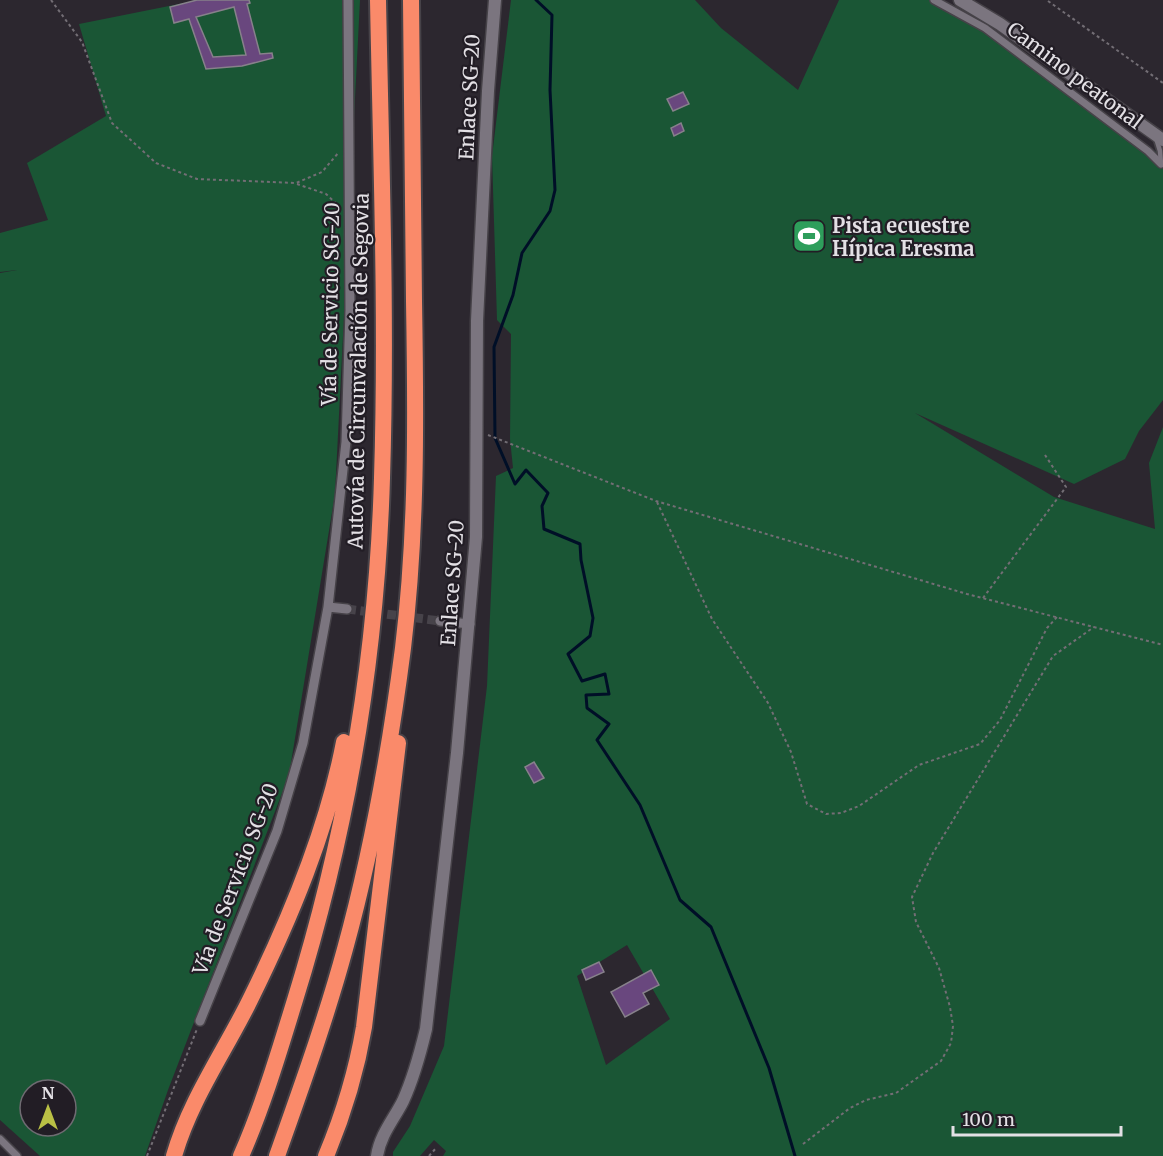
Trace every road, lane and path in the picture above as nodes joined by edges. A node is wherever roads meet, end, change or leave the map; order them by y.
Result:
1 (51, 0) edge
2 (348, 0) edge
3 (378, 0) edge
4 (411, 0) edge
5 (495, 0) edge
6 (934, 0) edge
7 (960, 0) edge
8 (1048, 1) edge
9 (1163, 83) edge
10 (1159, 138) edge
11 (350, 140) junction
12 (1161, 164) joint
13 (296, 183) junction
14 (350, 216) junction
15 (477, 430) junction
16 (1045, 455) dead end
17 (656, 501) junction
18 (982, 598) junction
19 (328, 607) junction
20 (347, 609) tunnel mouth
21 (1057, 617) junction
22 (440, 621) tunnel mouth
23 (470, 624) junction
24 (1094, 627) junction
25 (371, 628) junction
26 (1163, 645) edge
27 (403, 646) junction
28 (200, 1021) joint
29 (0, 1139) edge
30 (803, 1144) dead end
31 (437, 1147) dead end
32 (17, 1156) edge
33 (147, 1156) edge
34 (174, 1156) edge
35 (241, 1156) edge
36 (277, 1156) edge
37 (326, 1156) edge
38 (377, 1156) edge
39 (429, 1156) edge

1 - 13 path
2 - 11 street, Vía de Servicio SG-20
3 - 25 highway, Autovía de Circunvalación de Segovia
4 - 27 highway
5 - 15 street, Enlace SG-20
6 - 12 street, Camino peatonal
7 - 10 street
8 - 9 path
10 - 12 lane
11 - 13 path
11 - 14 street, Vía de Servicio SG-20
13 - 14 path
14 - 19 street, Vía de Servicio SG-20
15 - 17 path
15 - 23 street, Enlace SG-20
16 - 18 path
17 - 18 path
17 - 21 path
18 - 21 path
19 - 20 street
19 - 28 street, Vía de Servicio SG-20
21 - 24 path
22 - 23 street
23 - 38 street, Enlace SG-20
24 - 26 path
24 - 30 path
25 - 34 highway
25 - 35 highway, Autovía de Circunvalación de Segovia
27 - 36 highway
27 - 37 highway
28 - 33 path
29 - 32 street
31 - 39 path

